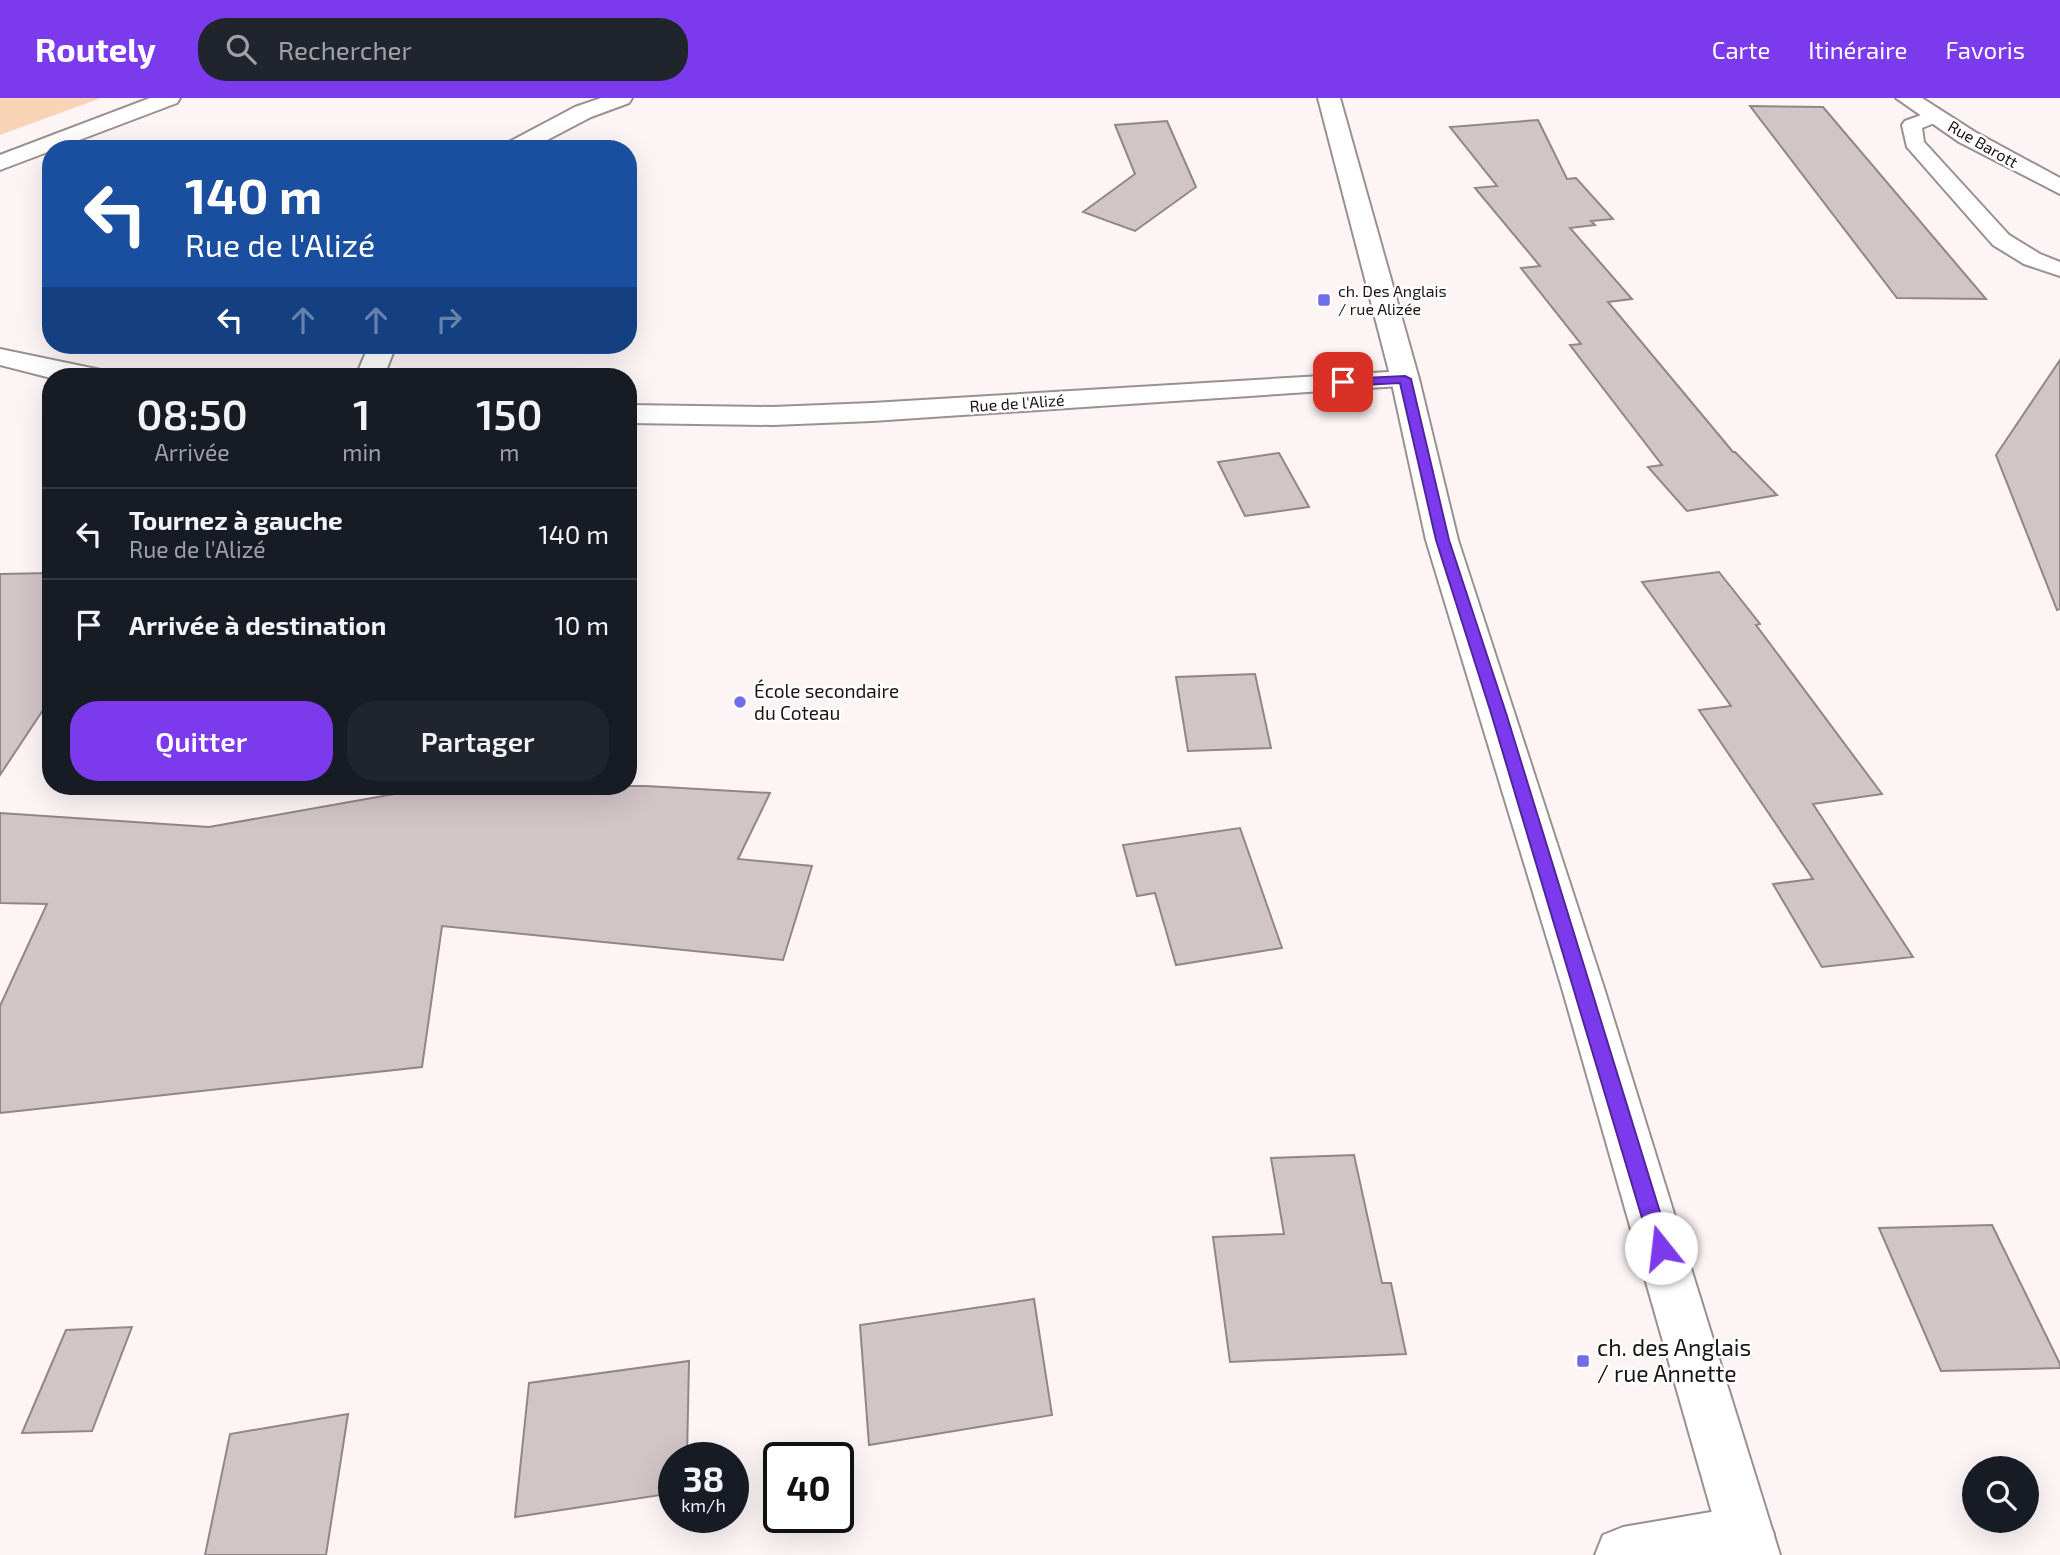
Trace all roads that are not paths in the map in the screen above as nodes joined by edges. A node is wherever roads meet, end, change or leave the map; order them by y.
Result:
1 (169, 98) edge
2 (621, 98) edge
3 (1329, 98) edge
4 (1907, 98) edge
5 (1935, 116) junction
6 (60, 140) edge
7 (530, 140) edge
8 (42, 147) edge
9 (0, 163) edge
10 (2060, 187) edge
11 (2060, 269) edge
12 (0, 357) edge
13 (45, 368) edge
14 (1405, 379) junction
15 (637, 414) edge
16 (1749, 1544) edge
17 (1623, 1555) edge

1 - 6 street
2 - 7 street
3 - 14 street
4 - 5 street, Rue Barott
5 - 10 street, Rue Barott
5 - 11 lane
8 - 9 street
12 - 13 street
14 - 15 street, Rue de l'Alizé
14 - 16 street
16 - 17 street

